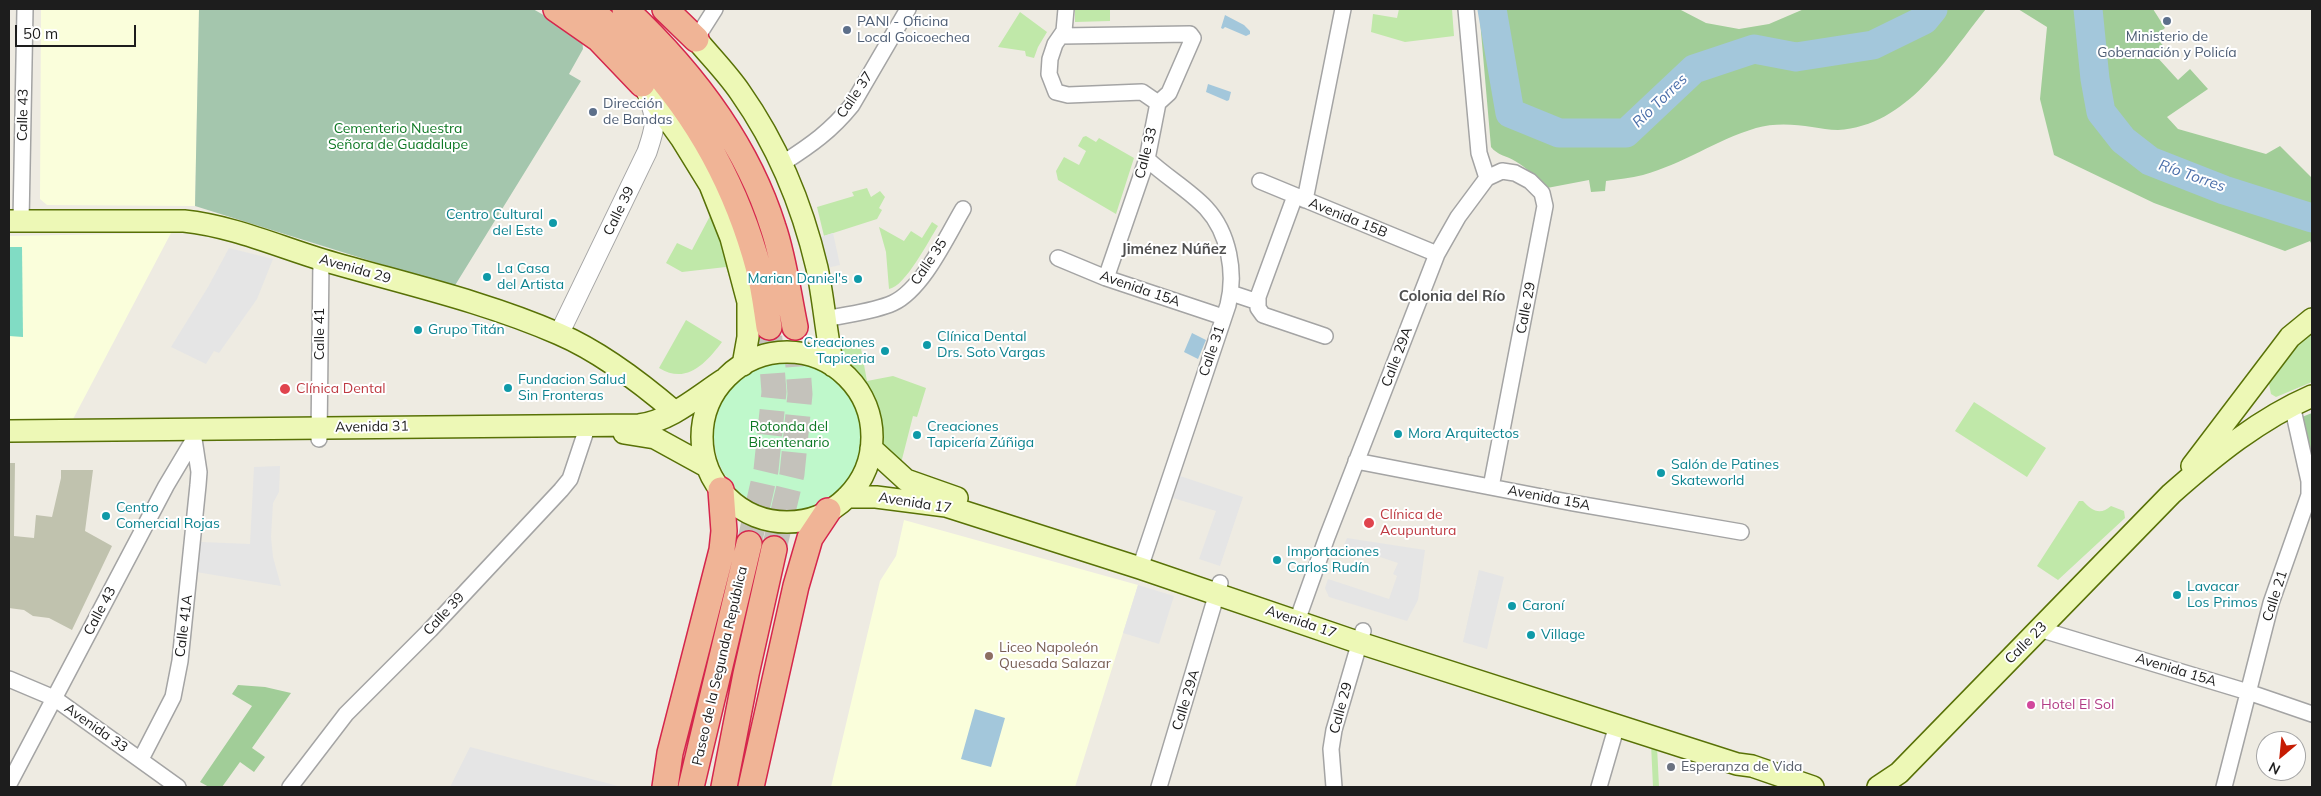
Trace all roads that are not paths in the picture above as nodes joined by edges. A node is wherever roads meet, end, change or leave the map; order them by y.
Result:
1 (25, 9) edge
2 (556, 9) edge
3 (589, 9) edge
4 (625, 9) edge
5 (665, 9) edge
6 (715, 9) edge
7 (908, 9) edge
8 (1066, 9) edge
9 (1343, 9) edge
10 (1466, 9) edge
11 (1062, 36) junction
12 (696, 39) junction
13 (642, 84) junction
14 (1158, 103) junction
15 (1147, 159) junction
16 (783, 163) junction
17 (1487, 178) junction
18 (1260, 182) dead end
19 (1300, 198) junction
20 (963, 208) dead end
21 (15, 221) edge
22 (1437, 254) junction
23 (1058, 258) dead end
24 (321, 259) junction
25 (1106, 278) junction
26 (1231, 293) junction
27 (1258, 302) junction
28 (1223, 317) junction
29 (826, 319) junction
30 (2312, 319) edge
31 (769, 327) tunnel mouth
32 (795, 327) tunnel mouth
33 (559, 334) junction
34 (1324, 336) dead end
35 (743, 365) junction
36 (833, 366) junction
37 (723, 380) junction
38 (2300, 401) edge
39 (675, 412) junction
40 (9, 431) edge
41 (319, 433) junction
42 (585, 434) junction
43 (160, 435) junction
44 (194, 439) junction
45 (9, 441) edge
46 (872, 448) junction
47 (1356, 461) junction
48 (706, 466) junction
49 (198, 485) junction
50 (166, 486) junction
51 (1491, 487) junction
52 (721, 490) junction
53 (2171, 494) junction
54 (838, 504) junction
55 (1742, 532) dead end
56 (749, 544) tunnel mouth
57 (774, 549) tunnel mouth
58 (1141, 563) junction
59 (1219, 588) junction
60 (1299, 616) junction
61 (2039, 629) junction
62 (1362, 637) junction
63 (9, 680) edge
64 (2248, 692) junction
65 (54, 698) junction
66 (2312, 714) edge
67 (1617, 725) junction
68 (141, 759) junction
69 (1909, 762) junction
70 (1752, 766) junction
71 (9, 784) edge
72 (1800, 785) edge
73 (178, 787) edge
74 (290, 787) edge
75 (665, 787) edge
76 (691, 787) edge
77 (724, 787) edge
78 (751, 787) edge
79 (1159, 787) edge
80 (1334, 787) edge
81 (1598, 787) edge
82 (1878, 787) edge
83 (1905, 787) edge
84 (2224, 787) edge

1 - 21 street, Calle 43
2 - 13 highway
3 - 31 highway
4 - 32 highway
5 - 12 highway
6 - 12 street
7 - 16 street, Calle 37
8 - 11 street
9 - 19 street
10 - 17 street
11 - 14 street
11 - 14 street, Calle 33
12 - 16 main road
13 - 33 street, Calle 39
13 - 35 main road
14 - 15 street, Calle 33
15 - 25 street, Calle 33
15 - 26 street, Calle 31
16 - 29 main road
17 - 22 street, Calle 29A
17 - 51 street, Calle 29
18 - 19 street, Avenida 15B
19 - 22 street, Avenida 15B
19 - 27 street
20 - 29 street, Calle 35
21 - 24 main road, Avenida 29
22 - 47 street, Calle 29A
23 - 25 street, Avenida 15A
24 - 33 main road, Avenida 29
24 - 41 street, Calle 41
25 - 28 street, Avenida 15A
26 - 27 street
26 - 28 street, Calle 31
27 - 34 street
28 - 58 street, Calle 31
29 - 36 main road
30 - 53 main road, Calle 23
33 - 39 main road, Avenida 29
35 - 36 main road
35 - 37 main road
36 - 46 main road
37 - 39 main road, Avenida 31
37 - 48 main road
38 - 53 main road, Calle 23
38 - 64 street, Calle 21
39 - 41 main road, Avenida 31
40 - 43 main road, Avenida 31
41 - 42 main road, Avenida 31
41 - 43 main road, Avenida 31
41 - 44 main road, Avenida 31
42 - 48 main road, Avenida 31
42 - 74 street, Calle 39
43 - 44 main road, Avenida 31
43 - 45 main road, Avenida 31
44 - 49 street, Calle 41A
44 - 50 street, Calle 43
46 - 54 main road
46 - 58 main road, Avenida 17
47 - 51 street, Avenida 15A
47 - 60 street, Calle 29A
48 - 52 main road
49 - 50 street
49 - 68 street, Calle 41A
50 - 65 street, Calle 43
51 - 55 street, Avenida 15A
52 - 54 main road
52 - 75 highway
53 - 61 main road, Calle 23
54 - 58 main road, Avenida 17
54 - 78 highway
56 - 76 highway, Paseo de la Segunda República
57 - 77 highway, Paseo de la Segunda República
58 - 59 main road, Avenida 17
59 - 60 main road, Avenida 17
59 - 79 street, Calle 29A
60 - 62 main road, Avenida 17
61 - 64 street, Avenida 15A
61 - 69 main road, Calle 23
62 - 67 main road, Avenida 17
62 - 70 main road, Avenida 17
62 - 80 street, Calle 29
63 - 65 street, Avenida 33
64 - 66 street, Avenida 15A
64 - 84 street, Calle 21
65 - 68 street, Avenida 33
65 - 71 street, Calle 43
67 - 70 main road, Avenida 17
67 - 81 street
68 - 73 street, Avenida 33
69 - 82 main road, Calle 23
69 - 83 main road
70 - 72 main road, Avenida 17

